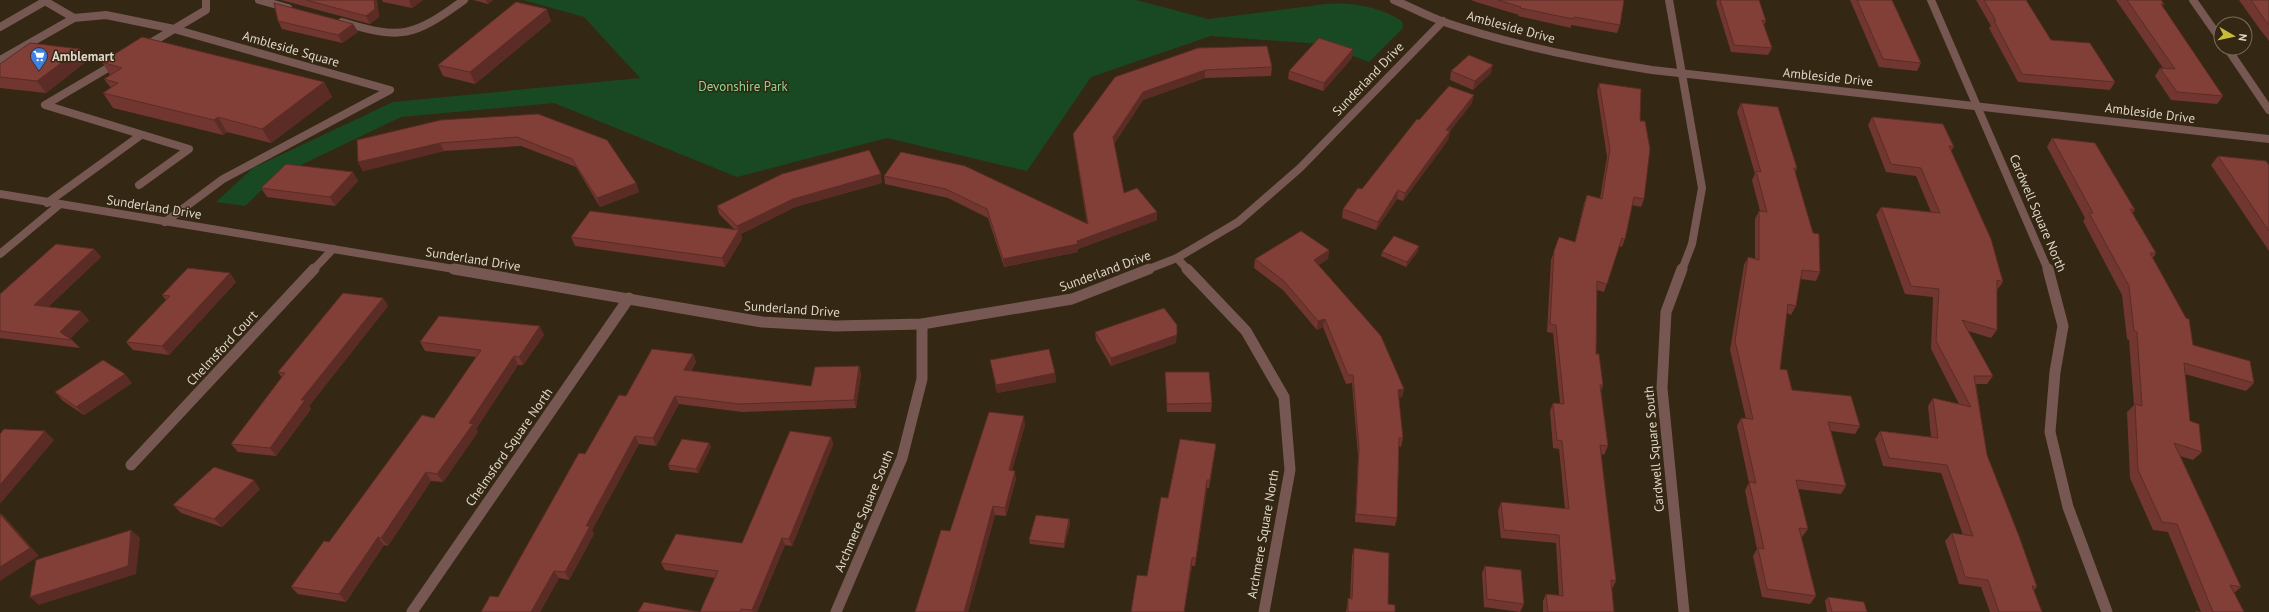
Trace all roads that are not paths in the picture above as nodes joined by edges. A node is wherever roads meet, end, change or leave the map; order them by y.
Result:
1 (206, 0) edge
2 (259, 0) edge
3 (464, 0) edge
4 (1394, 0) edge
5 (1669, 0) edge
6 (1931, 0) edge
7 (2193, 0) edge
8 (46, 1) edge
9 (296, 10) edge
10 (74, 18) junction
11 (334, 20) edge
12 (1443, 21) junction
13 (0, 26) edge
14 (174, 29) junction
15 (2213, 29) edge
16 (2232, 56) edge
17 (0, 60) edge
18 (1682, 74) junction
19 (1978, 106) junction
20 (2269, 110) edge
21 (141, 136) junction
22 (2269, 139) edge
23 (139, 185) dead end
24 (0, 194) edge
25 (47, 203) junction
26 (59, 205) junction
27 (165, 222) junction
28 (333, 249) junction
29 (0, 254) edge
30 (1177, 258) junction
31 (629, 298) junction
32 (922, 324) junction
33 (131, 465) dead end
34 (412, 612) edge
35 (836, 612) edge
36 (1264, 612) edge
37 (1684, 612) edge
38 (2107, 612) edge

1 - 14 street
2 - 9 street
3 - 11 street
4 - 12 street, Ambleside Drive
5 - 18 street, Cardwell Square South
6 - 19 street, Cardwell Square North
7 - 15 street
8 - 10 street
8 - 13 street
10 - 14 street
10 - 17 street
12 - 18 street, Ambleside Drive
12 - 30 street, Sunderland Drive
14 - 21 street
14 - 27 street, Ambleside Square
16 - 20 street
18 - 19 street, Ambleside Drive
18 - 37 street, Cardwell Square South
19 - 22 street, Ambleside Drive
19 - 38 street, Cardwell Square North
21 - 23 street
21 - 25 street
24 - 25 street, Sunderland Drive
25 - 26 street, Sunderland Drive
26 - 27 street, Sunderland Drive
26 - 29 street
27 - 28 street, Sunderland Drive
28 - 31 street, Sunderland Drive
28 - 33 street, Chelmsford Court
30 - 32 street, Sunderland Drive
30 - 36 street, Archmere Square North
31 - 32 street, Sunderland Drive
31 - 34 street, Chelmsford Square North
32 - 35 street, Archmere Square South

